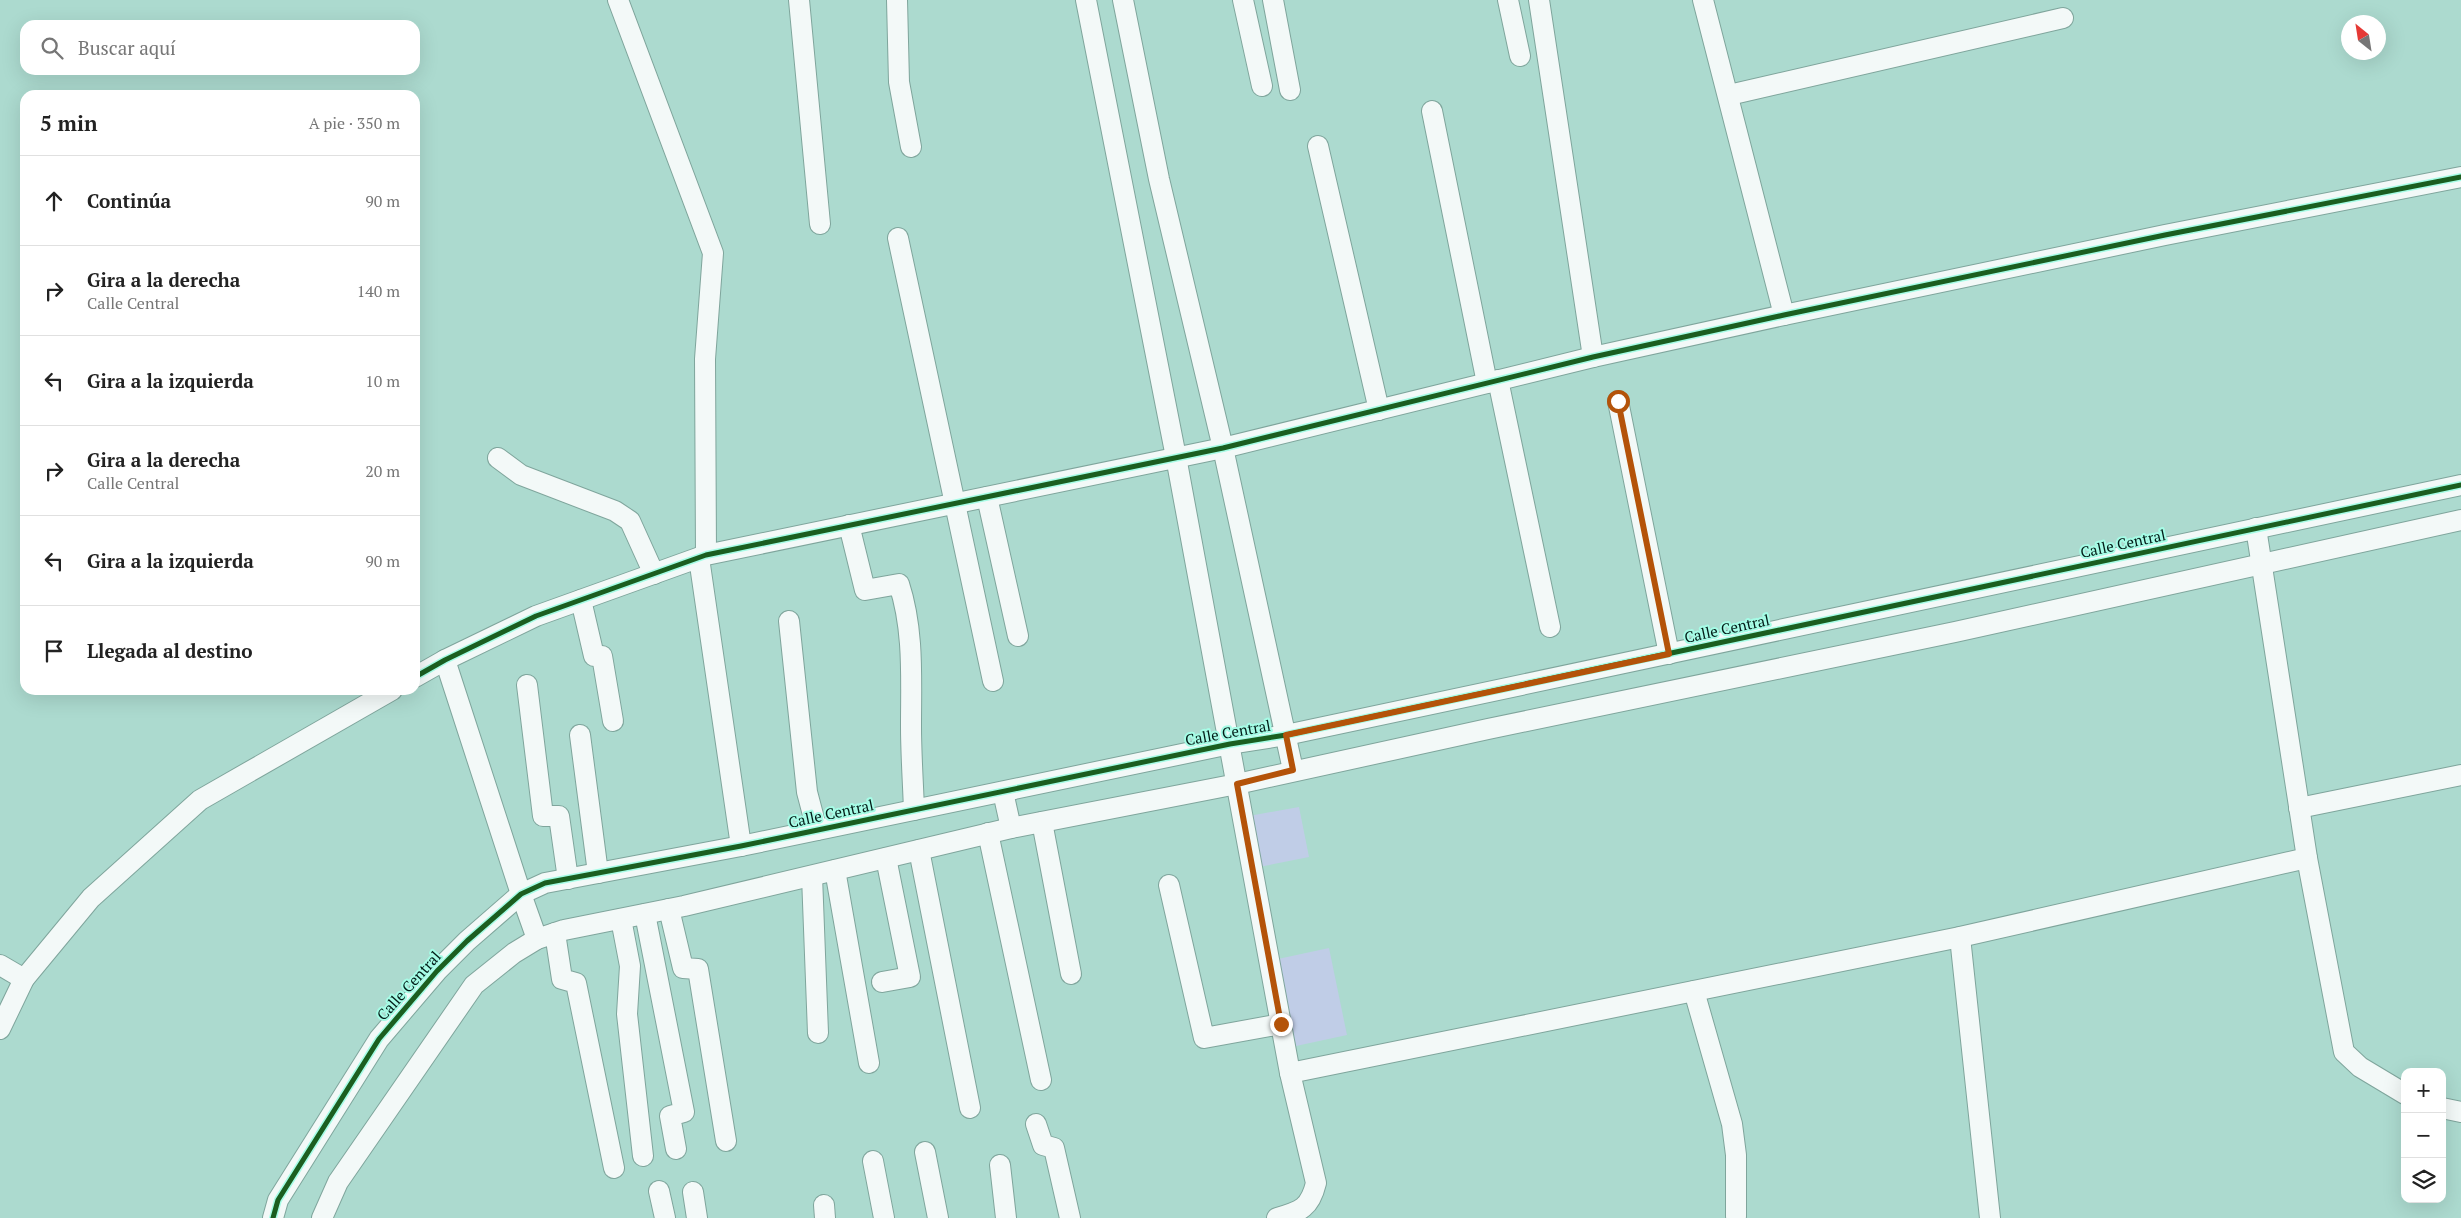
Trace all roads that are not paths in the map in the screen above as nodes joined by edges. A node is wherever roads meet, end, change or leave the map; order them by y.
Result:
1 (618, 0) edge
2 (799, 0) edge
3 (897, 0) edge
4 (1086, 0) edge
5 (1123, 0) edge
6 (1243, 0) edge
7 (1273, 0) edge
8 (1508, 0) edge
9 (1539, 0) edge
10 (1703, 0) edge
11 (2063, 18) dead end
12 (1520, 56) dead end
13 (1262, 86) dead end
14 (1290, 90) dead end
15 (1729, 95) junction
16 (1432, 111) dead end
17 (911, 146) dead end
18 (1318, 146) dead end
19 (2461, 176) edge
20 (820, 224) dead end
21 (898, 238) dead end
22 (1784, 315) junction
23 (1593, 357) junction
24 (1493, 382) junction
25 (1618, 401) dead end
26 (1379, 410) junction
27 (1223, 448) junction
28 (1176, 457) junction
29 (498, 458) dead end
30 (2461, 485) edge
31 (987, 496) junction
32 (955, 504) junction
33 (2461, 520) edge
34 (849, 525) junction
35 (2256, 528) junction
36 (702, 556) junction
37 (2262, 566) junction
38 (654, 574) junction
39 (581, 600) junction
40 (789, 621) dead end
41 (1550, 627) dead end
42 (1018, 636) dead end
43 (1669, 654) junction
44 (445, 660) junction
45 (420, 674) edge
46 (993, 681) dead end
47 (527, 685) dead end
48 (383, 695) edge
49 (613, 721) dead end
50 (580, 735) dead end
51 (1286, 735) junction
52 (1230, 744) junction
53 (1293, 770) junction
54 (2461, 775) edge
55 (1237, 784) junction
56 (1003, 792) junction
57 (2299, 808) junction
58 (914, 810) junction
59 (1042, 822) junction
60 (1011, 828) junction
61 (818, 830) junction
62 (988, 834) junction
63 (741, 846) junction
64 (918, 850) junction
65 (886, 858) junction
66 (2307, 858) junction
67 (835, 870) junction
68 (598, 873) junction
69 (812, 876) junction
70 (568, 879) junction
71 (1169, 886) dead end
72 (521, 894) junction
73 (669, 909) junction
74 (645, 914) junction
75 (621, 919) junction
76 (546, 936) junction
77 (1960, 937) junction
78 (0, 965) edge
79 (1071, 974) dead end
80 (24, 979) junction
81 (882, 982) dead end
82 (1694, 991) junction
83 (1281, 1024) junction
84 (0, 1029) edge
85 (818, 1033) dead end
86 (869, 1063) dead end
87 (1290, 1073) junction
88 (1041, 1080) dead end
89 (2401, 1092) edge
90 (970, 1108) dead end
91 (2446, 1109) edge
92 (2461, 1112) edge
93 (1036, 1124) dead end
94 (726, 1140) dead end
95 (676, 1149) dead end
96 (925, 1152) dead end
97 (643, 1156) dead end
98 (873, 1161) dead end
99 (1000, 1165) dead end
100 (614, 1168) dead end
101 (659, 1191) dead end
102 (693, 1192) dead end
103 (1289, 1216) edge
104 (1736, 1216) dead end
105 (272, 1218) edge
106 (322, 1218) edge
107 (665, 1218) edge
108 (697, 1218) edge
109 (884, 1218) edge
110 (938, 1218) edge
111 (1006, 1218) edge
112 (1070, 1218) edge
113 (1990, 1218) edge

1 - 36 street
2 - 20 street
3 - 17 street
4 - 28 street
5 - 27 street
6 - 13 street
7 - 14 street
8 - 12 street
9 - 23 street
10 - 15 street
11 - 15 street
15 - 22 street
16 - 24 street
18 - 26 street
19 - 22 street
21 - 32 street
22 - 23 street
23 - 24 street
24 - 26 street
24 - 41 street
25 - 43 street
26 - 27 street
27 - 28 street
27 - 51 street
28 - 31 street
28 - 52 street
29 - 38 street
30 - 35 street, Calle Central
31 - 32 street
31 - 42 street
32 - 34 street
32 - 46 street
33 - 37 street
34 - 36 street
34 - 58 street
35 - 37 street
35 - 43 street, Calle Central
36 - 38 street
36 - 63 street
37 - 53 street
37 - 57 street
38 - 39 street
39 - 44 street
39 - 49 street
40 - 61 street
43 - 51 street, Calle Central
44 - 45 street
44 - 72 street
47 - 70 street
48 - 80 street
50 - 68 street
51 - 52 street, Calle Central
51 - 53 street
52 - 55 street
52 - 56 street, Calle Central
53 - 55 street
54 - 57 street
55 - 59 street
55 - 83 street
56 - 58 street, Calle Central
56 - 60 street
57 - 66 street
58 - 61 street, Calle Central
59 - 60 street
59 - 79 street
60 - 62 street
61 - 63 street, Calle Central
62 - 64 street
62 - 88 street
63 - 68 street, Calle Central
64 - 65 street
64 - 90 street
65 - 67 street
65 - 81 street
66 - 77 street
66 - 89 street
67 - 69 street
67 - 86 street
68 - 70 street, Calle Central
69 - 73 street
69 - 85 street
70 - 72 street, Calle Central
71 - 83 street
72 - 76 street
72 - 105 street, Calle Central
73 - 74 street
73 - 94 street
74 - 75 street
74 - 95 street
75 - 76 street
75 - 97 street
76 - 100 street
76 - 106 street
77 - 82 street
77 - 113 street
78 - 80 street
80 - 84 street
82 - 87 street
82 - 104 street
83 - 87 street
87 - 103 street
91 - 92 street
93 - 112 street
96 - 110 street
98 - 109 street
99 - 111 street
101 - 107 street
102 - 108 street

